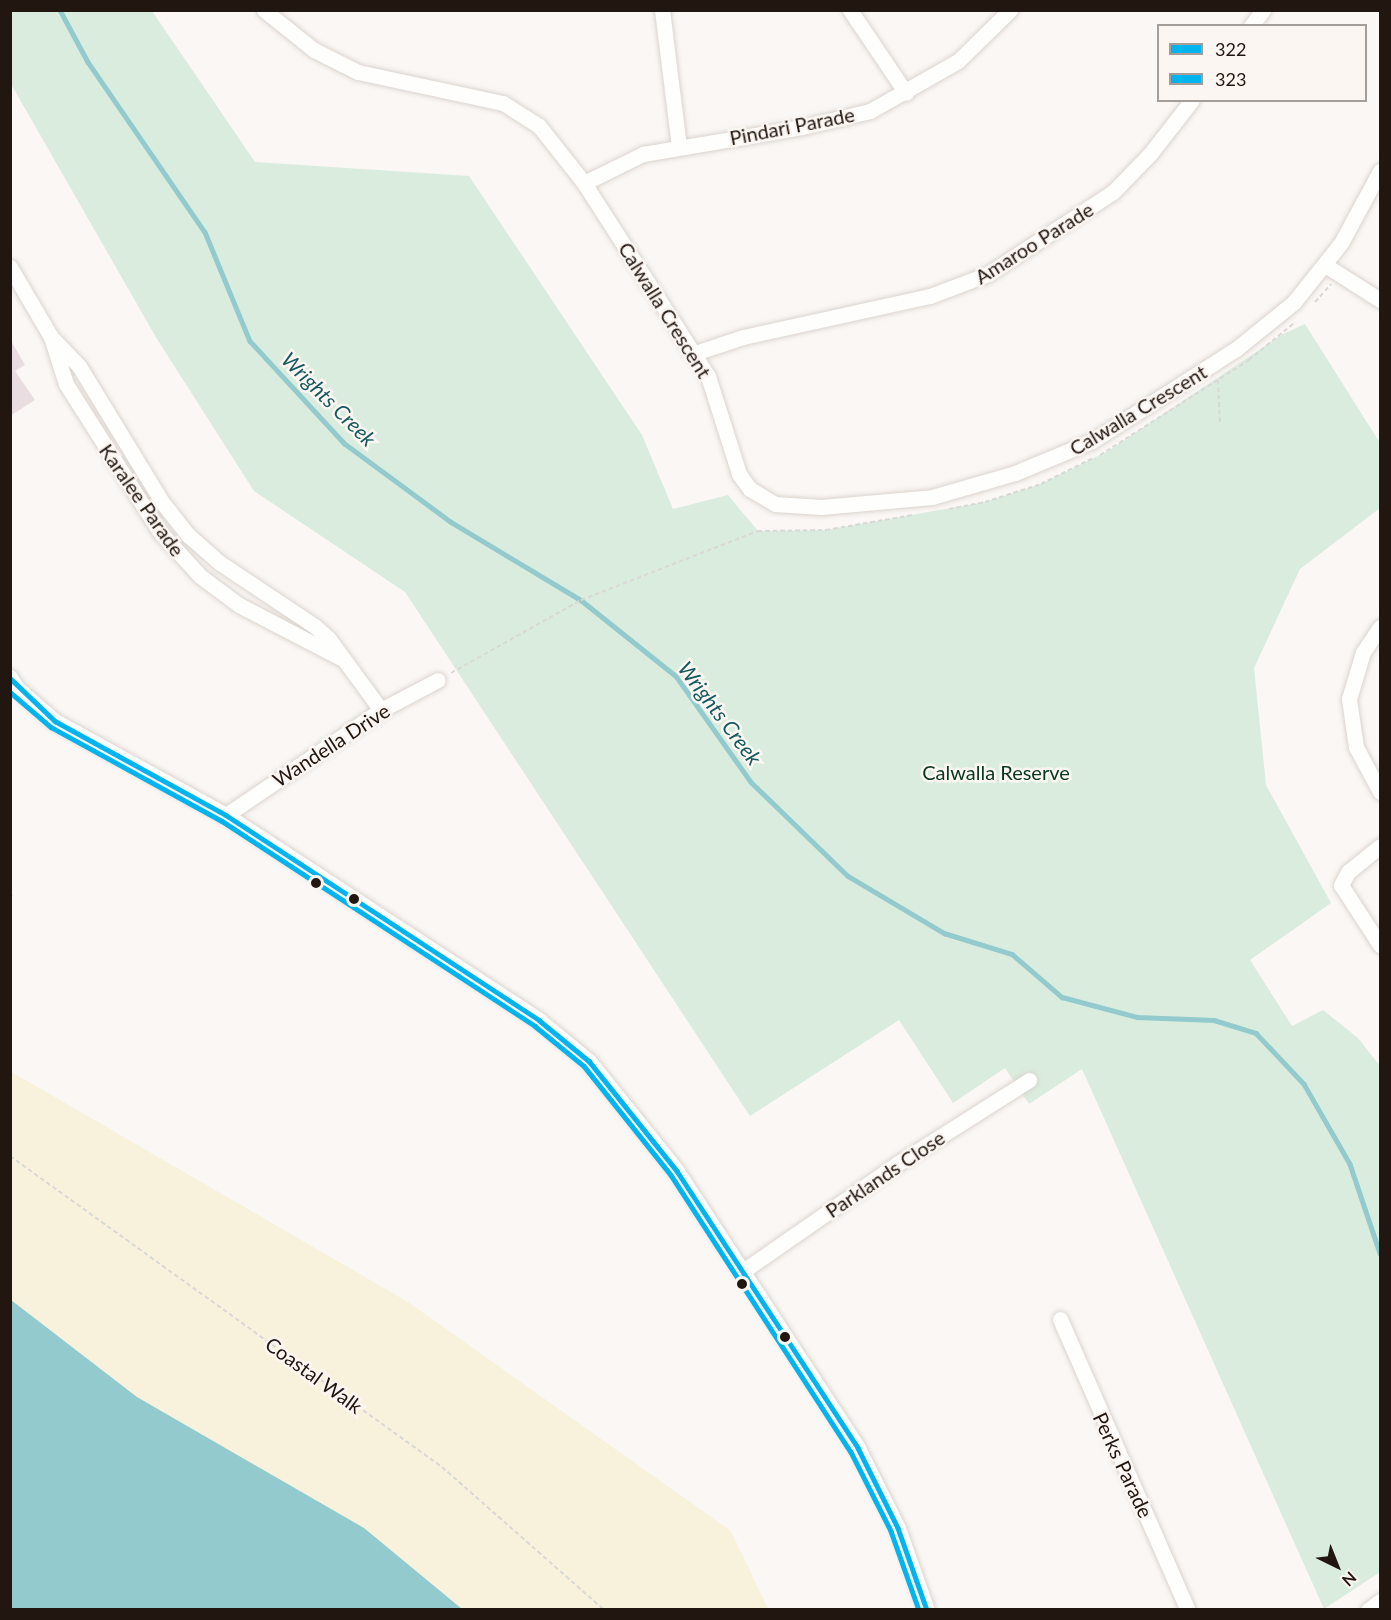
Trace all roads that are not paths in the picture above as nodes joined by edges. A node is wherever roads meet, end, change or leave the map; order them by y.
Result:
1 (264, 10) edge
2 (662, 10) edge
3 (850, 10) edge
4 (1010, 10) edge
5 (1263, 10) edge
6 (1252, 24) edge
7 (906, 93) junction
8 (1190, 102) edge
9 (679, 147) junction
10 (1380, 171) edge
11 (584, 183) junction
12 (1325, 265) junction
13 (10, 267) edge
14 (1380, 300) edge
15 (51, 337) junction
16 (695, 353) junction
17 (1380, 627) edge
18 (341, 658) junction
19 (10, 677) edge
20 (438, 680) dead end
21 (381, 710) junction
22 (1380, 792) edge
23 (226, 815) junction
24 (1380, 846) edge
25 (1380, 945) edge
26 (1029, 1080) dead end
27 (743, 1271) junction
28 (1060, 1319) dead end
29 (1380, 1601) edge
30 (927, 1610) edge
31 (1188, 1610) edge
32 (1368, 1610) edge

1 - 11 street, Calwalla Crescent
2 - 9 street
3 - 7 street
4 - 7 street, Pindari Parade
5 - 6 street
7 - 9 street, Pindari Parade
8 - 16 street, Amaroo Parade
9 - 11 street, Pindari Parade
10 - 12 street, Calwalla Crescent
11 - 16 street, Calwalla Crescent
12 - 14 street
12 - 16 street, Calwalla Crescent
13 - 15 street, Karalee Parade
15 - 18 street, Karalee Parade
15 - 18 street, Karalee Parade
17 - 22 street
18 - 21 street, Karalee Parade
19 - 23 street
20 - 21 street, Wandella Drive
21 - 23 street, Wandella Drive
23 - 27 street
24 - 25 street
26 - 27 street, Parklands Close
27 - 30 street
28 - 31 street, Perks Parade
29 - 32 street

